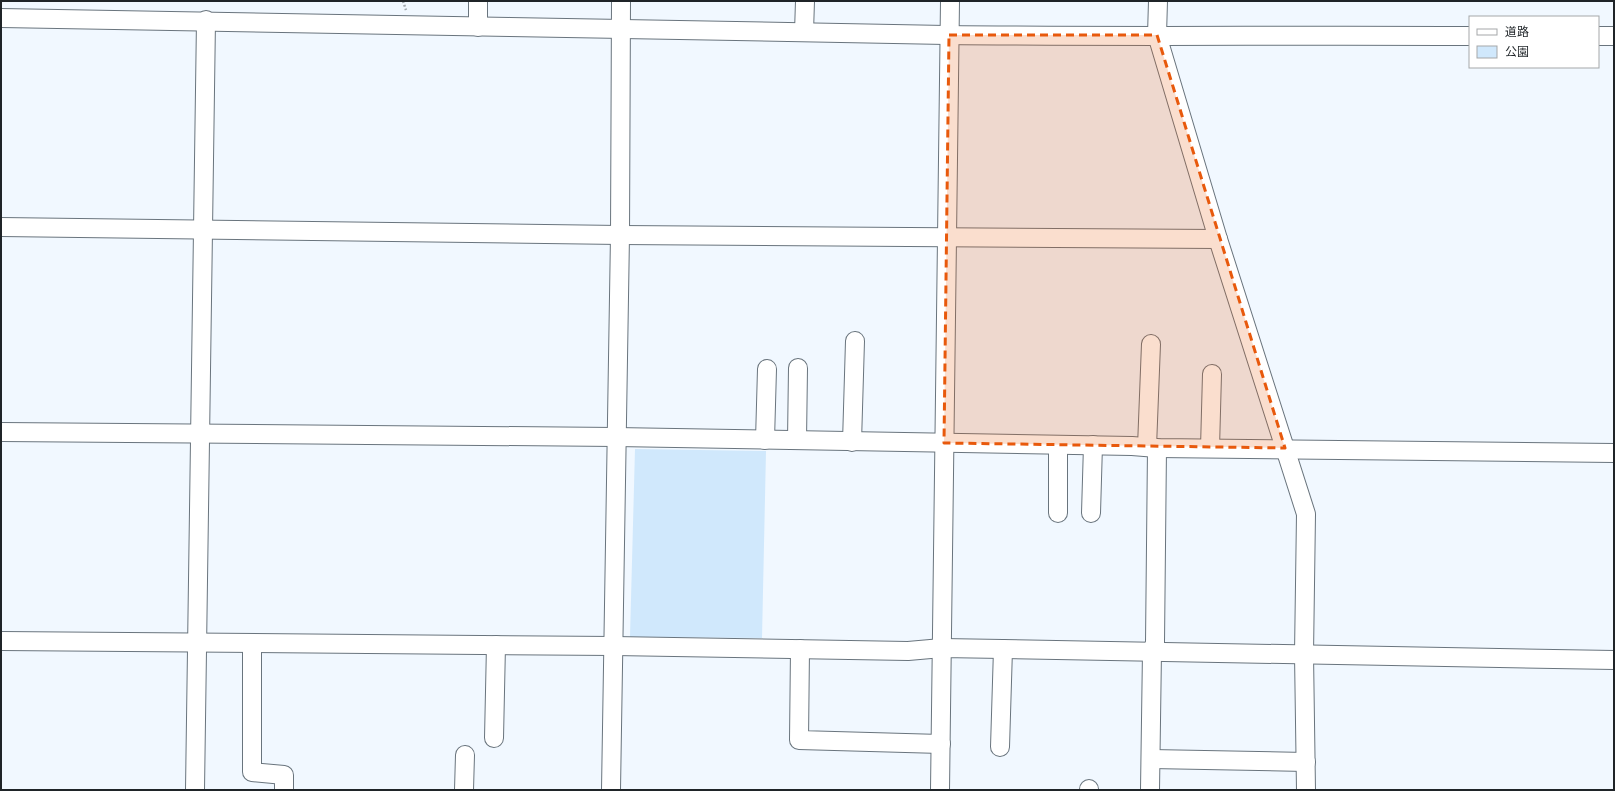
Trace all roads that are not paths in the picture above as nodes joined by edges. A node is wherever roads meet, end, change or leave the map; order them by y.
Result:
1 (478, 1) edge
2 (621, 1) edge
3 (805, 1) edge
4 (950, 1) edge
5 (1158, 1) edge
6 (1, 18) edge
7 (206, 20) junction
8 (478, 27) junction
9 (621, 30) junction
10 (804, 32) junction
11 (949, 35) junction
12 (1157, 35) junction
13 (1469, 36) edge
14 (1599, 36) edge
15 (1614, 36) edge
16 (1, 227) edge
17 (204, 230) junction
18 (620, 235) junction
19 (947, 238) junction
20 (1218, 239) junction
21 (855, 341) dead end
22 (1152, 344) dead end
23 (798, 368) dead end
24 (767, 369) dead end
25 (1212, 374) dead end
26 (1, 432) edge
27 (201, 433) junction
28 (616, 437) junction
29 (765, 440) junction
30 (797, 440) junction
31 (852, 442) junction
32 (944, 443) junction
33 (1058, 445) junction
34 (1093, 445) junction
35 (1152, 448) junction
36 (1210, 448) junction
37 (1285, 448) junction
38 (1614, 453) edge
39 (1058, 513) dead end
40 (1091, 513) dead end
41 (1, 641) edge
42 (197, 643) junction
43 (252, 644) junction
44 (496, 645) junction
45 (614, 646) junction
46 (942, 648) junction
47 (800, 649) junction
48 (1003, 649) junction
49 (1152, 651) junction
50 (1304, 654) junction
51 (1614, 660) edge
52 (494, 738) dead end
53 (941, 744) junction
54 (1000, 747) dead end
55 (465, 755) dead end
56 (1151, 759) junction
57 (1306, 762) junction
58 (195, 790) edge
59 (284, 790) edge
60 (464, 790) edge
61 (611, 790) edge
62 (940, 790) edge
63 (1150, 790) edge
64 (1306, 790) edge

1 - 8 street
2 - 9 street
3 - 10 street
4 - 11 street
5 - 12 street
6 - 7 street
7 - 8 street
7 - 17 street
8 - 9 street
9 - 10 street
9 - 18 street
10 - 11 street
11 - 12 street
11 - 19 street
12 - 13 street
12 - 20 street
14 - 15 street
16 - 17 street
17 - 18 street
17 - 27 street
18 - 19 street
18 - 28 street
19 - 20 street
19 - 32 street
20 - 37 street
21 - 31 street
22 - 35 street
23 - 30 street
24 - 29 street
25 - 36 street
26 - 27 street
27 - 28 street
27 - 42 street
28 - 29 street
28 - 45 street
29 - 30 street
30 - 31 street
31 - 32 street
32 - 33 street
32 - 46 street
33 - 34 street
33 - 39 street
34 - 35 street
34 - 40 street
35 - 36 street
35 - 49 street
36 - 37 street
37 - 38 street
37 - 50 street
41 - 42 street
42 - 43 street
42 - 58 street
43 - 44 street
43 - 59 street
44 - 45 street
44 - 52 street
45 - 47 street
45 - 61 street
46 - 47 street
46 - 48 street
46 - 53 street
47 - 53 street
48 - 49 street
48 - 54 street
49 - 50 street
49 - 56 street
50 - 51 street
50 - 57 street
53 - 62 street
55 - 60 street
56 - 57 street
56 - 63 street
57 - 64 street

